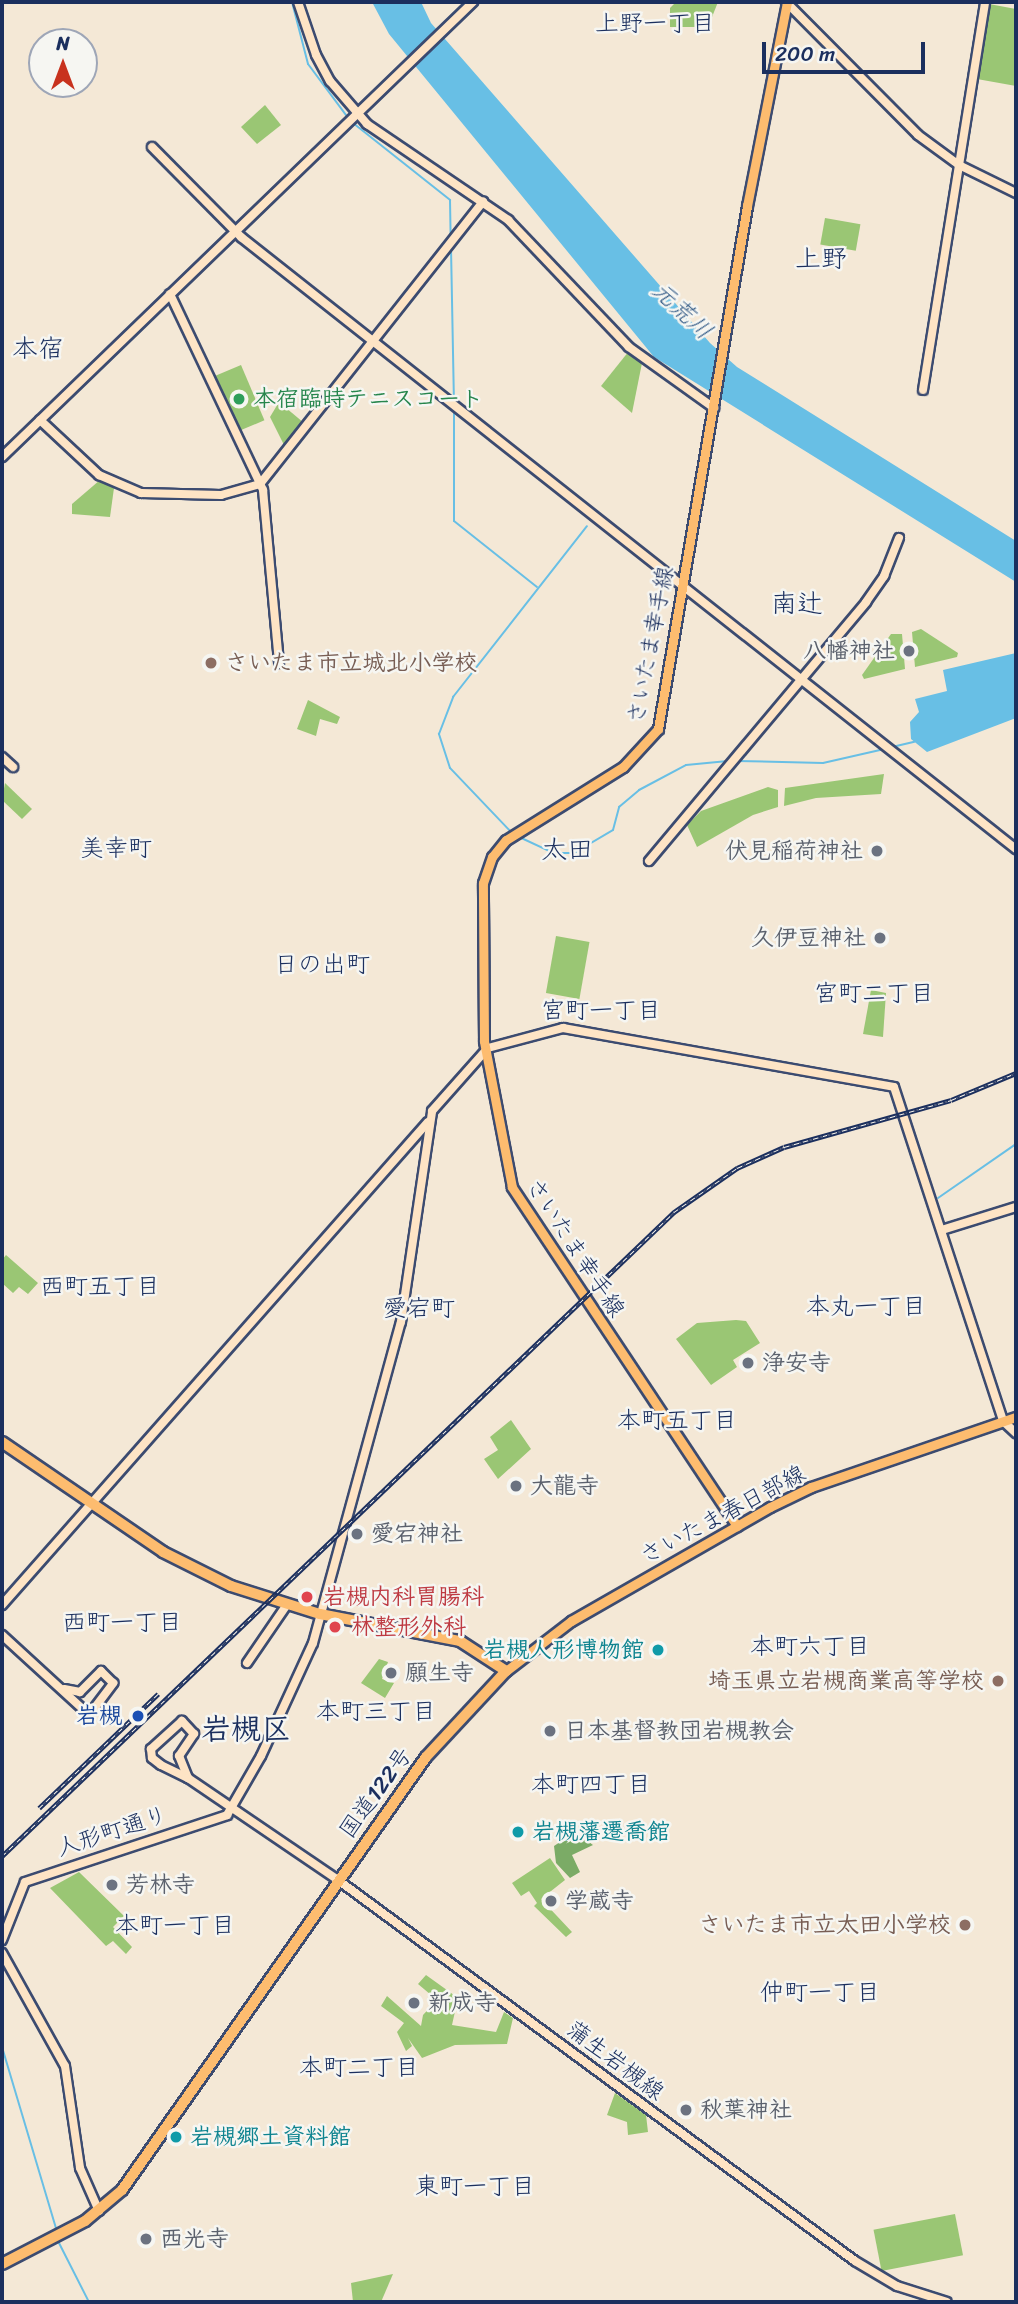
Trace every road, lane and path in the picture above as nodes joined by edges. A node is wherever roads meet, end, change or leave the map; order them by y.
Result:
1 (298, 2) edge
2 (473, 2) edge
3 (787, 2) edge
4 (985, 2) edge
5 (357, 114) junction
6 (152, 147) dead end
7 (959, 165) junction
8 (1016, 193) edge
9 (483, 202) junction
10 (234, 231) junction
11 (170, 295) junction
12 (373, 341) junction
13 (923, 390) dead end
14 (715, 406) junction
15 (40, 419) junction
16 (2, 457) edge
17 (260, 484) junction
18 (899, 538) dead end
19 (682, 584) junction
20 (279, 663) dead end
21 (800, 679) junction
22 (2, 757) edge
23 (13, 766) dead end
24 (1016, 849) edge
25 (649, 861) dead end
26 (485, 1051) junction
27 (430, 1120) junction
28 (1016, 1207) edge
29 (942, 1230) junction
30 (1016, 1417) edge
31 (1003, 1421) junction
32 (1016, 1433) edge
33 (2, 1442) edge
34 (93, 1502) junction
35 (737, 1526) junction
36 (2, 1605) edge
37 (286, 1606) junction
38 (320, 1614) junction
39 (2, 1635) edge
40 (247, 1663) dead end
41 (506, 1671) junction
42 (64, 1689) junction
43 (80, 1692) junction
44 (78, 1704) junction
45 (188, 1778) junction
46 (233, 1808) junction
47 (338, 1880) junction
48 (2, 1940) edge
49 (2, 1953) edge
50 (99, 2211) junction
51 (2, 2264) edge
52 (947, 2302) edge

1 - 5 street
2 - 5 street
3 - 7 street
3 - 14 main road, さいたま幸手線
4 - 7 street
5 - 9 street
5 - 10 street
6 - 10 street
7 - 8 street
7 - 13 street
9 - 12 street
9 - 14 street
10 - 11 street
10 - 12 street
11 - 15 street
11 - 17 street
12 - 17 street
12 - 19 street
14 - 19 main road, さいたま幸手線
15 - 16 street
15 - 17 street
17 - 20 street
18 - 21 street
19 - 21 street
19 - 26 main road, さいたま幸手線
21 - 24 street
21 - 25 street
22 - 23 street
26 - 27 street
26 - 29 street
26 - 35 main road, さいたま幸手線
27 - 34 street
27 - 38 street
28 - 29 street
29 - 31 street
30 - 31 main road, さいたま春日部線
31 - 32 street
31 - 35 main road, さいたま春日部線
33 - 34 highway
34 - 36 street
34 - 37 highway
35 - 41 main road, さいたま春日部線
37 - 38 highway
37 - 40 street
38 - 41 highway
38 - 46 street
39 - 42 street
41 - 47 highway, 国道122号
42 - 43 street
42 - 44 street
43 - 44 street
43 - 44 street
45 - 45 street, 蒲生岩槻線
45 - 46 street, 蒲生岩槻線
46 - 47 street, 蒲生岩槻線
46 - 48 street, 人形町通り
47 - 50 highway, 国道122号
47 - 52 street, 蒲生岩槻線
49 - 50 street
50 - 51 highway, 国道122号

